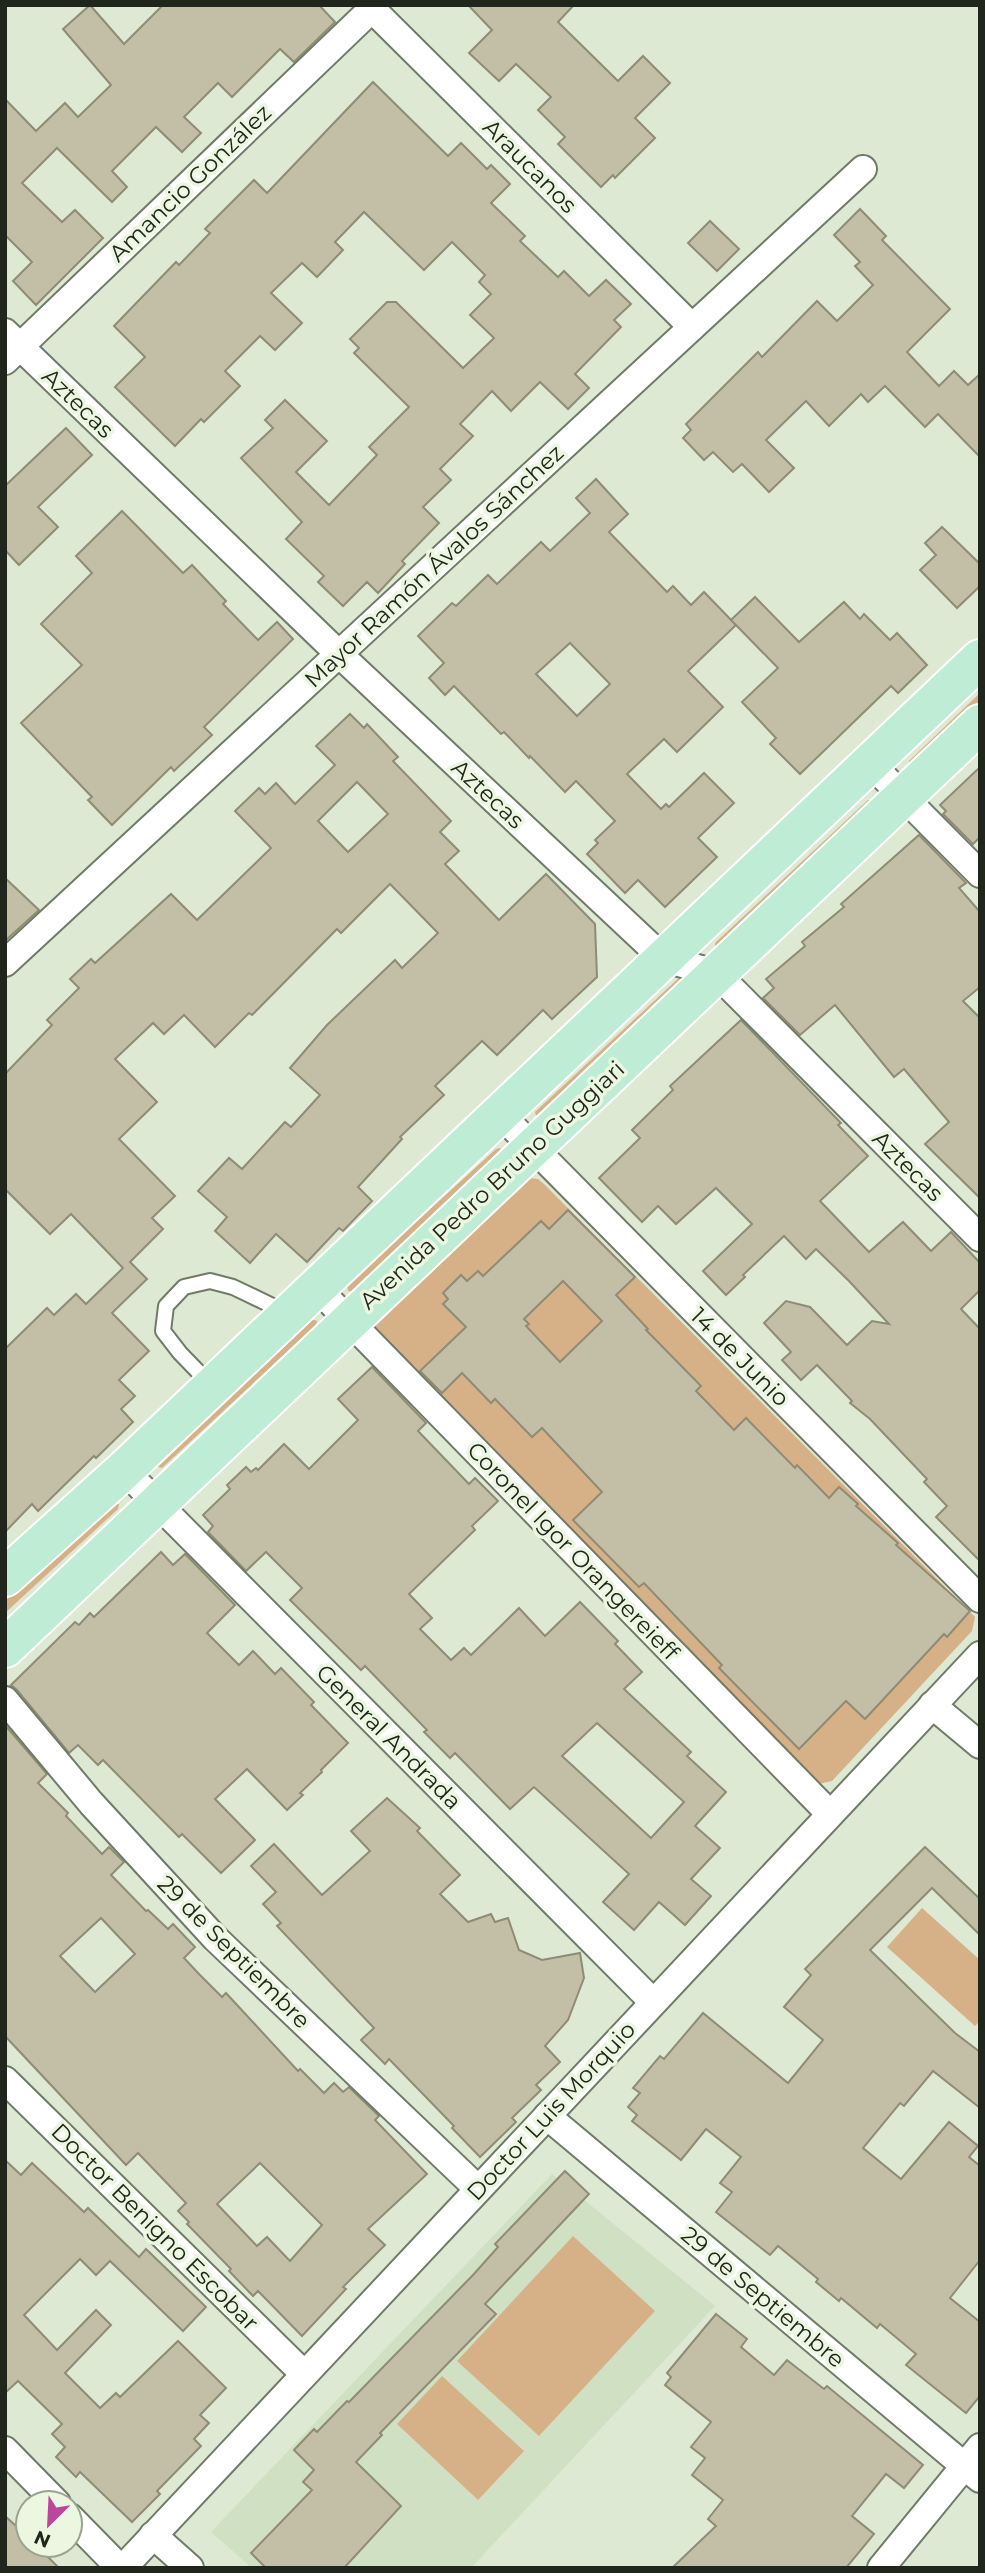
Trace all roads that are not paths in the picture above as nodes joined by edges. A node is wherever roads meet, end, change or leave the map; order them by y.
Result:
1 (372, 7) edge
2 (863, 170) dead end
3 (692, 327) junction
4 (10, 347) edge
5 (339, 654) junction
6 (980, 659) edge
7 (980, 724) edge
8 (870, 763) junction
9 (903, 796) junction
10 (980, 874) edge
11 (664, 959) junction
12 (5, 963) edge
13 (716, 973) junction
14 (500, 1114) junction
15 (533, 1147) junction
16 (980, 1238) edge
17 (317, 1288) junction
18 (290, 1314) junction
19 (348, 1321) junction
20 (213, 1386) junction
21 (124, 1471) junction
22 (156, 1503) junction
23 (5, 1577) edge
24 (980, 1599) edge
25 (5, 1648) edge
26 (980, 1655) edge
27 (5, 1700) edge
28 (932, 1705) junction
29 (980, 1745) edge
30 (830, 1814) junction
31 (653, 2002) junction
32 (5, 2080) edge
33 (547, 2116) junction
34 (478, 2189) junction
35 (304, 2374) junction
36 (5, 2451) edge
37 (975, 2464) edge
38 (43, 2489) edge
39 (84, 2530) edge
40 (153, 2535) junction
41 (122, 2568) edge
42 (190, 2568) edge
43 (881, 2568) edge

1 - 3 street, Araucanos
1 - 4 street, Amancio González
2 - 3 street, Mayor Ramón Ávalos Sánchez
3 - 5 street, Mayor Ramón Ávalos Sánchez
4 - 5 street, Aztecas
5 - 11 street, Aztecas
5 - 12 street, Mayor Ramón Ávalos Sánchez
6 - 8 main road, Avenida Pedro Bruno Guggiari
7 - 9 main road, Avenida Pedro Bruno Guggiari
8 - 9 street
8 - 11 main road, Avenida Pedro Bruno Guggiari
9 - 10 street
9 - 13 main road, Avenida Pedro Bruno Guggiari
11 - 13 street, Aztecas
11 - 14 main road, Avenida Pedro Bruno Guggiari
13 - 15 main road, Avenida Pedro Bruno Guggiari
13 - 16 street, Aztecas
14 - 15 street, 14 de Junio
14 - 17 main road, Avenida Pedro Bruno Guggiari
15 - 19 main road, Avenida Pedro Bruno Guggiari
15 - 24 street, 14 de Junio
17 - 18 main road, Avenida Pedro Bruno Guggiari
17 - 19 street, Coronel Igor Orangereieff
18 - 20 main road, Avenida Pedro Bruno Guggiari
18 - 20 lane
19 - 22 main road, Avenida Pedro Bruno Guggiari
19 - 30 street, Coronel Igor Orangereieff
20 - 21 main road, Avenida Pedro Bruno Guggiari
21 - 22 street, General Andrada
21 - 23 main road, Avenida Pedro Bruno Guggiari
22 - 25 main road, Avenida Pedro Bruno Guggiari
22 - 31 street, General Andrada
26 - 28 street, Doctor Luis Morquio
27 - 34 street, 29 de Septiembre
28 - 29 street
28 - 30 street, Doctor Luis Morquio
30 - 31 street, Doctor Luis Morquio
31 - 33 street, Doctor Luis Morquio
32 - 35 street, Doctor Benigno Escobar
33 - 34 street, Doctor Luis Morquio
33 - 37 street, 29 de Septiembre
34 - 35 street, Doctor Luis Morquio
35 - 40 street, Doctor Luis Morquio
36 - 38 street
37 - 43 street
39 - 41 street
40 - 41 street, Doctor Luis Morquio
40 - 42 street

